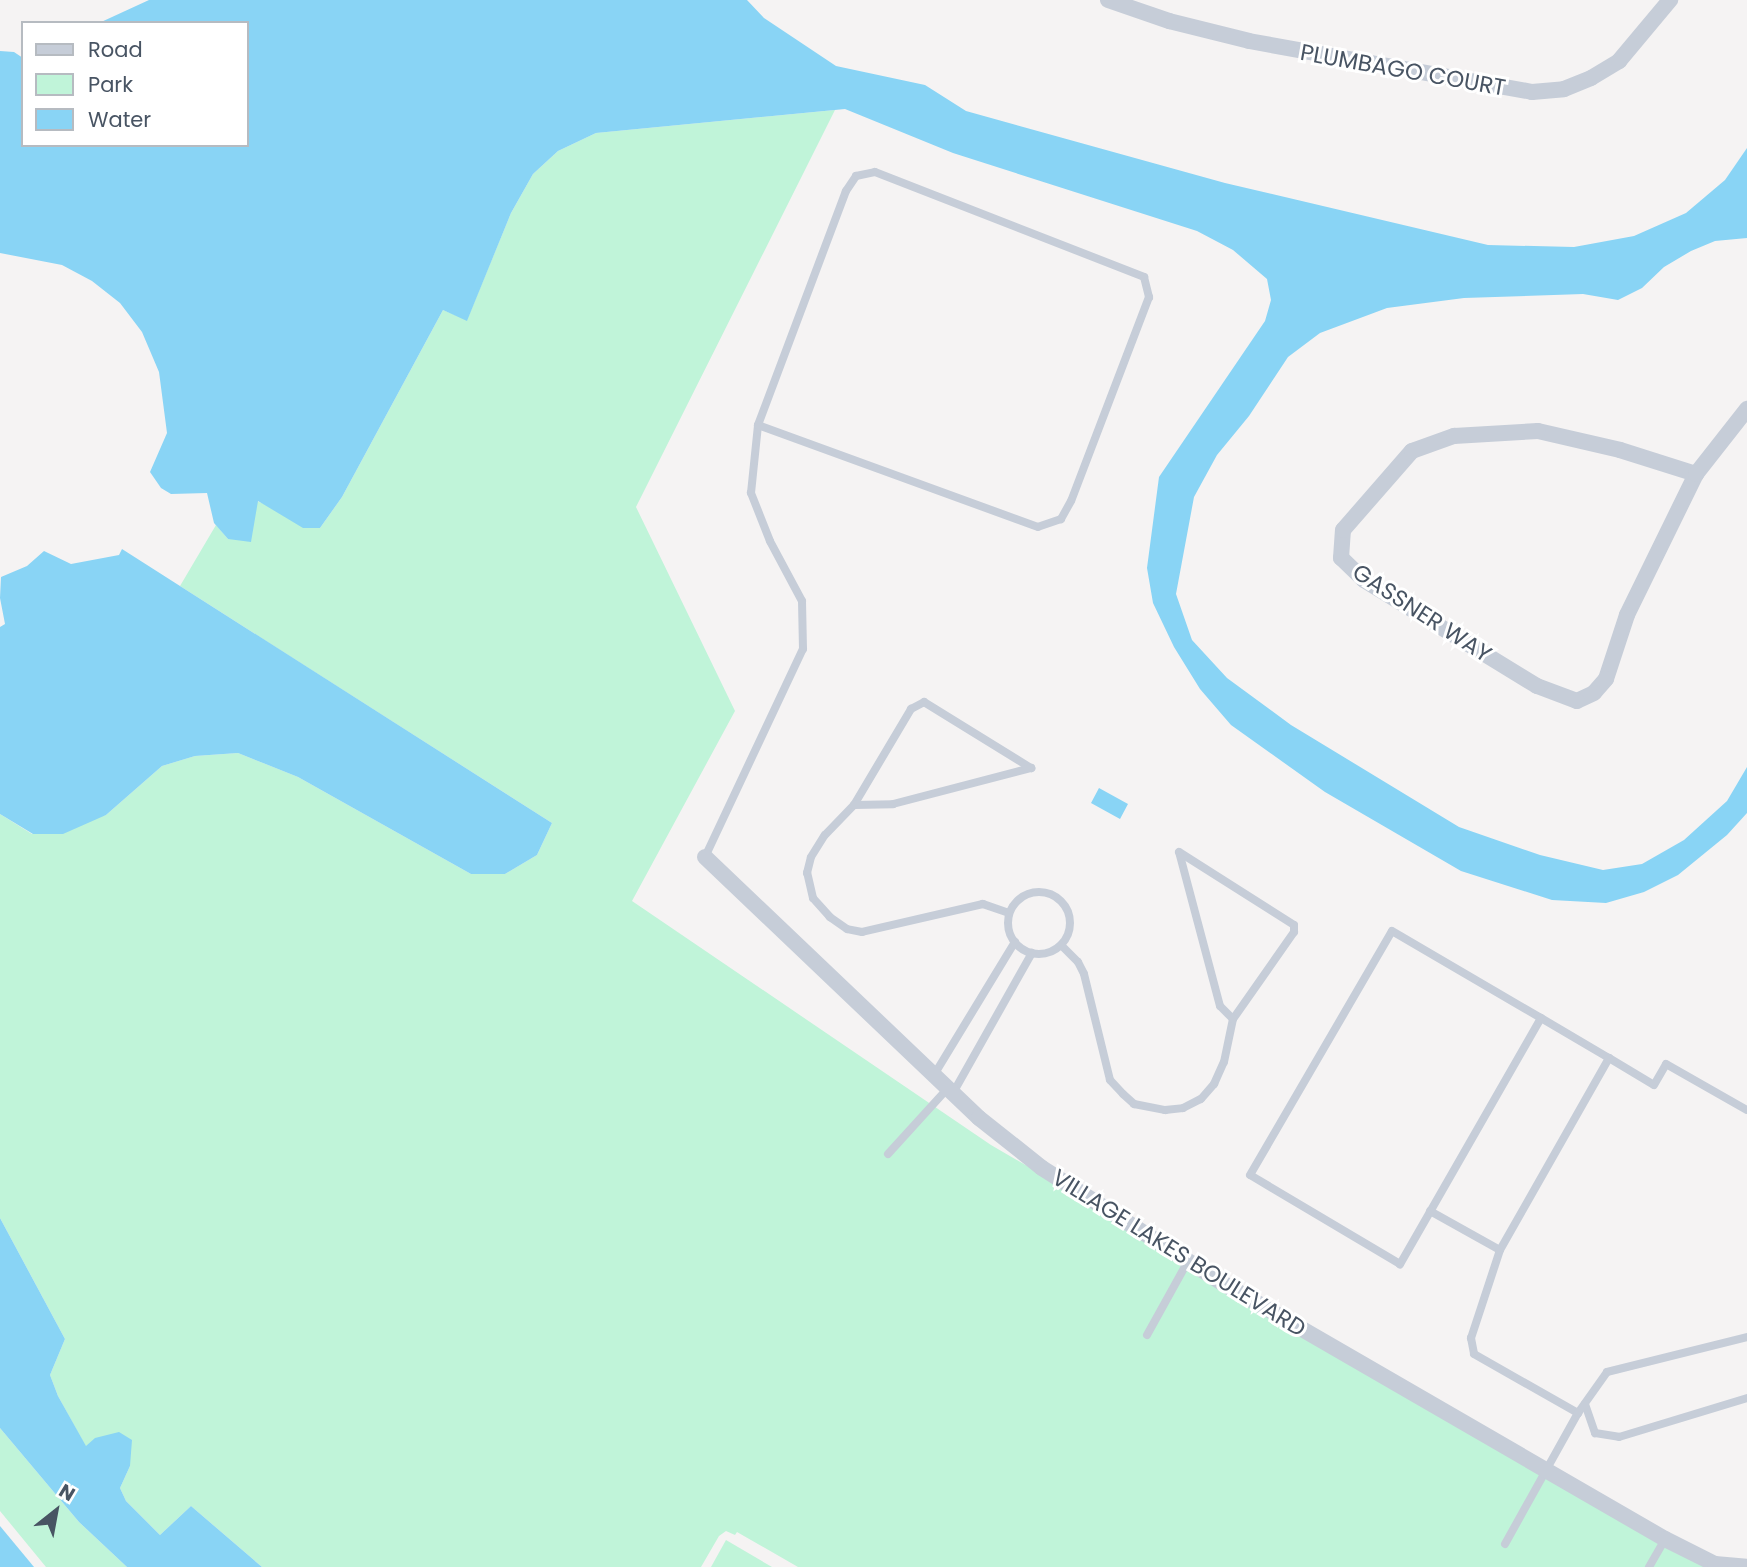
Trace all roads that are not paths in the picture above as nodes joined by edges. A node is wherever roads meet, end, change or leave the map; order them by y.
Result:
1 (1108, 0) edge
2 (1670, 0) edge
3 (1747, 410) edge
4 (758, 425) junction
5 (1696, 474) junction
6 (854, 805) junction
7 (705, 857) joint
8 (1009, 913) junction
9 (1014, 942) junction
10 (1061, 945) junction
11 (1032, 953) junction
12 (1541, 1018) junction
13 (1233, 1019) junction
14 (1609, 1058) junction
15 (934, 1075) junction
16 (951, 1091) junction
17 (1747, 1110) edge
18 (888, 1154) dead end
19 (1430, 1211) junction
20 (1500, 1250) junction
21 (1188, 1261) junction
22 (1147, 1335) dead end
23 (1747, 1337) edge
24 (1747, 1398) edge
25 (1585, 1404) junction
26 (1578, 1413) junction
27 (1547, 1470) junction
28 (1665, 1539) junction
29 (1505, 1544) dead end
30 (1716, 1566) edge
31 (1649, 1567) edge
32 (1747, 1567) edge

1 - 2 street, PLUMBAGO COURT
3 - 5 street, GASSNER WAY
4 - 4 lane
4 - 7 lane
5 - 5 street, GASSNER WAY
6 - 6 lane
6 - 8 lane
7 - 15 street, VILLAGE LAKES BOULEVARD
8 - 9 lane
8 - 10 lane
9 - 11 lane
9 - 15 lane
10 - 11 lane
10 - 13 lane
11 - 16 lane
12 - 14 lane
12 - 19 lane
12 - 19 lane
13 - 13 lane
14 - 17 lane
14 - 20 lane
15 - 16 street, VILLAGE LAKES BOULEVARD
16 - 18 lane
16 - 21 street, VILLAGE LAKES BOULEVARD
19 - 20 lane
20 - 26 lane
21 - 22 lane
21 - 27 street, VILLAGE LAKES BOULEVARD
23 - 25 lane
24 - 25 lane
25 - 26 lane
26 - 27 lane
27 - 28 street, VILLAGE LAKES BOULEVARD
27 - 29 lane
28 - 30 street, VILLAGE LAKES BOULEVARD
28 - 31 lane
30 - 32 street, VILLAGE LAKES BOULEVARD

